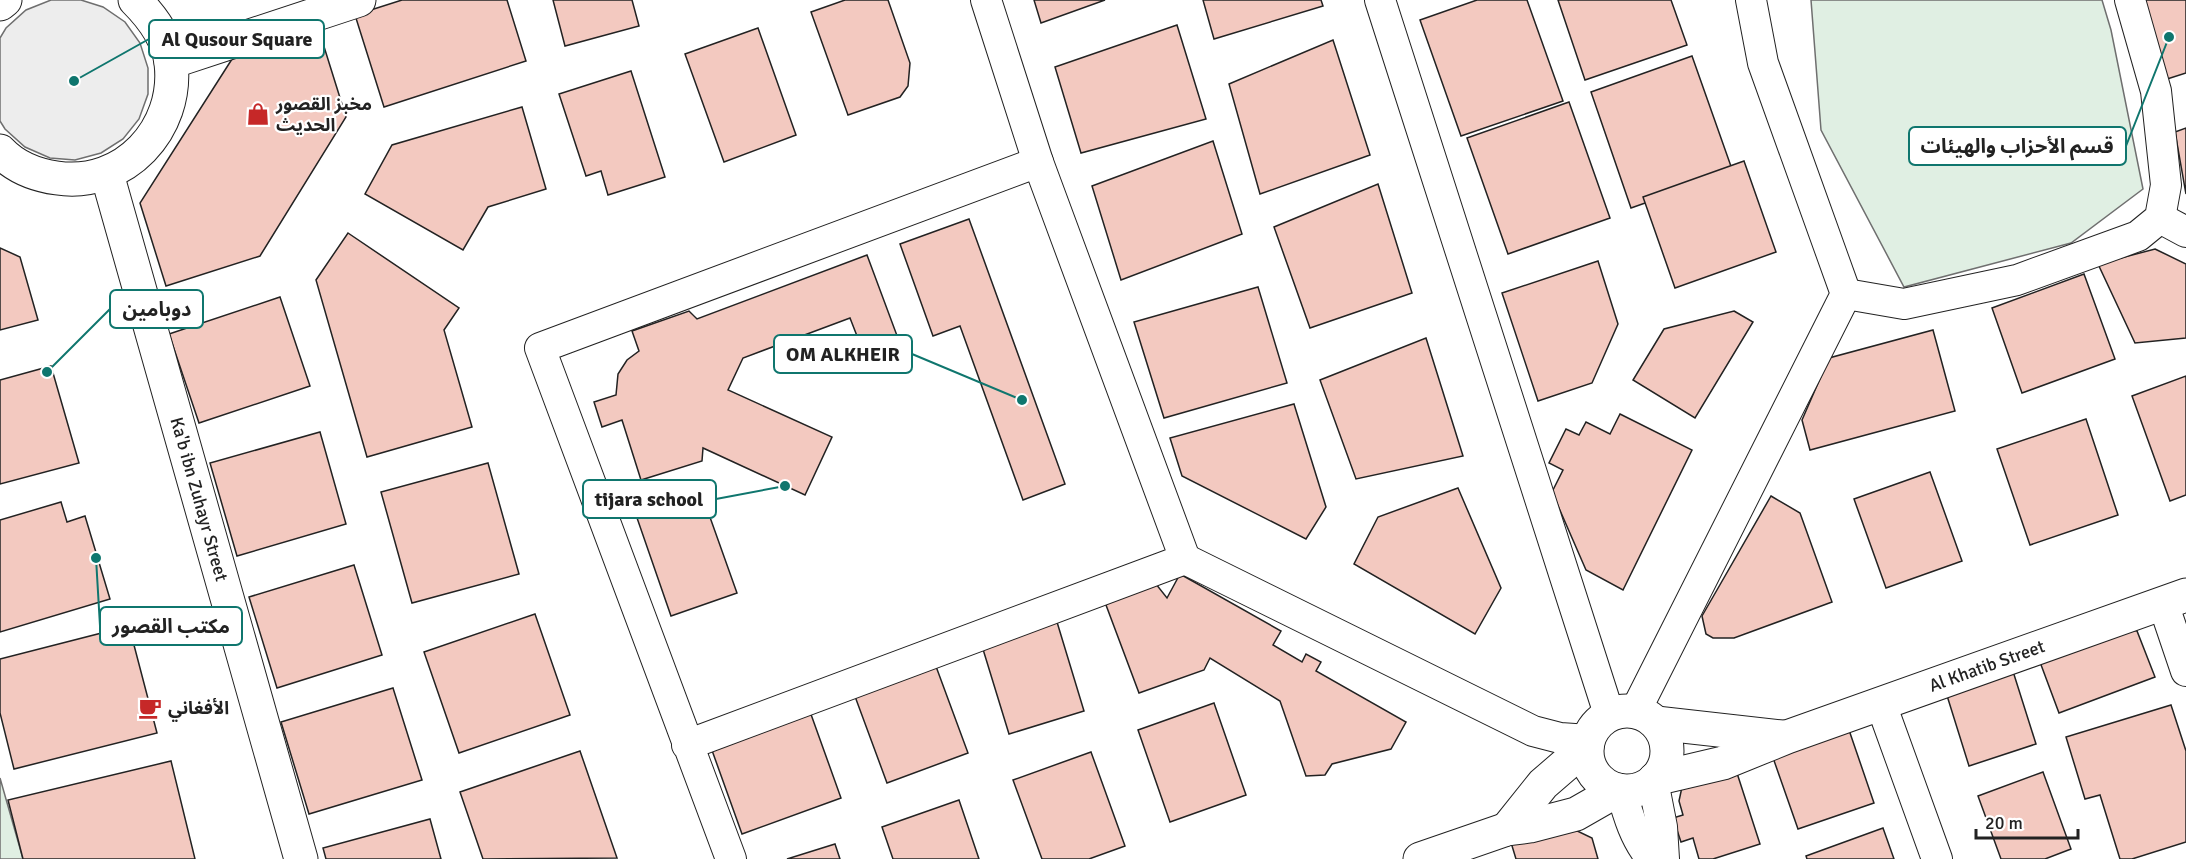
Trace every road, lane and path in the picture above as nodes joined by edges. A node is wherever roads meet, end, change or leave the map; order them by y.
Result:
1 (4, 0) edge
2 (135, 0) edge
3 (359, 0) edge
4 (986, 0) edge
5 (1380, 0) edge
6 (1751, 0) edge
7 (2130, 0) edge
8 (0, 4) edge
9 (171, 62) junction
10 (0, 151) edge
11 (1038, 162) junction
12 (107, 174) junction
13 (2173, 225) edge
14 (1846, 294) junction
15 (1185, 559) junction
16 (2174, 599) edge
17 (2186, 671) edge
18 (1881, 704) junction
19 (1633, 716) junction
20 (1787, 737) junction
21 (1588, 743) junction
22 (687, 745) junction
23 (1654, 780) junction
24 (1620, 790) junction
25 (1506, 829) junction
26 (301, 859) edge
27 (731, 859) edge
28 (1420, 859) edge
29 (1652, 859) edge
30 (1664, 859) edge
31 (1937, 859) edge

1 - 8 main road
2 - 9 main road
3 - 9 main road
4 - 11 street
5 - 19 street
6 - 14 street
7 - 13 street
9 - 12 main road
10 - 12 main road
11 - 15 street
11 - 22 street
12 - 26 main road, Ka'b ibn Zuhayr Street
13 - 14 street
14 - 19 street
15 - 21 street
15 - 22 street
16 - 17 street
16 - 18 main road, Al Khatib Street
18 - 20 main road, Al Khatib Street
18 - 31 street
19 - 20 main road, Al Khatib Street
19 - 21 main road
19 - 23 main road
20 - 23 main road, Al Khatib Street
21 - 24 main road
21 - 25 main road
22 - 27 street
23 - 24 main road
23 - 30 street
24 - 25 main road
24 - 29 street
25 - 28 main road

